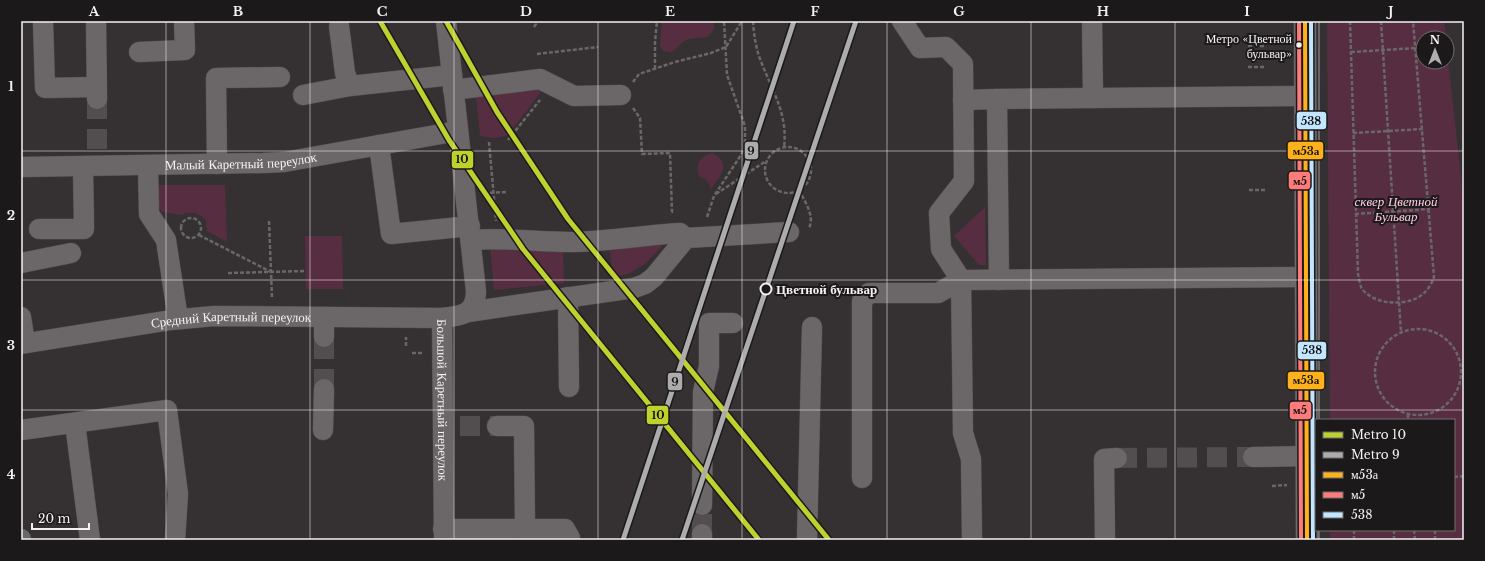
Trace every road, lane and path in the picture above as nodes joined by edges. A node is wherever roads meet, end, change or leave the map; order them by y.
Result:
1 (43, 21) edge
2 (96, 21) edge
3 (184, 21) edge
4 (446, 21) edge
5 (536, 21) edge
6 (657, 21) edge
7 (724, 21) edge
8 (742, 21) edge
9 (753, 21) edge
10 (902, 21) edge
11 (1092, 21) edge
12 (1305, 21) edge
13 (1350, 21) edge
14 (1381, 21) edge
15 (1413, 21) edge
16 (340, 26) dead end
17 (534, 27) dead end
18 (1415, 39) edge
19 (1248, 46) dead end
20 (1264, 46) dead end
21 (598, 47) dead end
22 (726, 47) junction
23 (1415, 48) edge
24 (1383, 50) junction
25 (139, 52) dead end
26 (1351, 52) junction
27 (537, 54) dead end
28 (1248, 67) dead end
29 (1264, 67) dead end
30 (655, 69) junction
31 (1418, 70) edge
32 (280, 77) dead end
33 (453, 82) junction
34 (551, 85) junction
35 (350, 86) junction
36 (303, 95) dead end
37 (1305, 96) junction
38 (1093, 98) junction
39 (997, 99) junction
40 (626, 100) junction
41 (963, 100) junction
42 (1422, 129) junction
43 (458, 131) junction
44 (1388, 131) junction
45 (1353, 133) junction
46 (508, 140) dead end
47 (489, 142) dead end
48 (379, 145) junction
49 (784, 146) junction
50 (93, 161) junction
51 (766, 161) junction
52 (217, 164) junction
53 (148, 166) junction
54 (21, 167) edge
55 (799, 190) junction
56 (1249, 190) dead end
57 (1266, 190) dead end
58 (488, 192) dead end
59 (494, 192) junction
60 (506, 192) dead end
61 (714, 196) junction
62 (1430, 209) junction
63 (1393, 211) junction
64 (1355, 214) junction
65 (269, 221) dead end
66 (39, 229) dead end
67 (789, 232) joint
68 (470, 233) junction
69 (199, 235) junction
70 (656, 235) junction
71 (707, 237) junction
72 (498, 238) junction
73 (686, 238) junction
74 (71, 253) dead end
75 (21, 262) edge
76 (306, 271) dead end
77 (228, 272) dead end
78 (271, 272) junction
79 (1306, 277) junction
80 (961, 280) junction
81 (999, 280) junction
82 (272, 297) dead end
83 (568, 297) junction
84 (1400, 302) junction
85 (468, 312) junction
86 (21, 317) edge
87 (324, 317) junction
88 (442, 318) junction
89 (178, 319) junction
90 (733, 323) dead end
91 (812, 327) dead end
92 (1401, 332) junction
93 (406, 334) dead end
94 (324, 337) tunnel mouth
95 (23, 343) edge
96 (406, 346) dead end
97 (412, 353) dead end
98 (428, 353) dead end
99 (569, 387) dead end
100 (324, 389) tunnel mouth
101 (1408, 414) junction
102 (1408, 419) edge
103 (75, 423) junction
104 (497, 426) tunnel mouth
105 (21, 430) edge
106 (323, 430) dead end
107 (1307, 456) junction
108 (1253, 457) tunnel mouth
109 (1117, 458) tunnel mouth
110 (862, 478) dead end
111 (1288, 485) dead end
112 (1272, 486) dead end
113 (702, 505) tunnel mouth
114 (525, 529) junction
115 (443, 535) edge
116 (90, 540) edge
117 (174, 540) edge
118 (570, 540) edge
119 (807, 540) edge
120 (972, 540) edge
121 (1105, 540) edge
122 (1307, 540) edge

1 - 2 street
3 - 25 street
4 - 33 street, Большой Каретный переулок
5 - 17 path
6 - 30 path
7 - 22 path
8 - 22 path
9 - 49 path
10 - 41 street
11 - 38 street
12 - 37 main road
13 - 26 path
14 - 24 path
15 - 18 path
16 - 35 street
19 - 20 path
21 - 27 path
22 - 30 path
22 - 61 path
23 - 24 path
24 - 26 path
24 - 44 path
26 - 45 path
28 - 29 path
30 - 40 path
31 - 42 path
32 - 52 street
33 - 34 street
33 - 35 street
33 - 43 street, Большой Каретный переулок
34 - 40 street
34 - 46 path
35 - 36 street
37 - 38 street
37 - 79 main road
38 - 39 street
39 - 41 street
39 - 81 street
40 - 70 path
41 - 80 street
42 - 44 path
42 - 62 path
43 - 48 street, Малый Каретный переулок
43 - 68 street, Большой Каретный переулок
44 - 45 path
44 - 63 path
45 - 64 path
47 - 59 path
48 - 52 street, Малый Каретный переулок
48 - 68 street
49 - 51 path
49 - 55 path
50 - 53 street, Малый Каретный переулок
50 - 54 street, Малый Каретный переулок
50 - 66 street
51 - 55 path
51 - 61 path
52 - 53 street, Малый Каретный переулок
53 - 89 street
55 - 67 path
56 - 57 path
58 - 59 path
59 - 60 path
59 - 72 path
61 - 71 path
62 - 63 path
62 - 84 path
63 - 64 path
63 - 84 path
64 - 84 path
65 - 78 path
67 - 71 street
68 - 72 street
68 - 85 street, Большой Каретный переулок
69 - 69 path
69 - 78 path
70 - 72 street
70 - 73 street
71 - 73 street
73 - 83 street
74 - 75 street
76 - 78 path
77 - 78 path
78 - 82 path
79 - 81 street
79 - 107 main road
80 - 81 street
80 - 110 street
80 - 120 street
83 - 85 street
83 - 99 street
84 - 92 path
85 - 88 street, Большой Каретный переулок
86 - 95 street
87 - 88 street, Средний Каретный переулок
87 - 89 street, Средний Каретный переулок
87 - 94 street
88 - 115 street, Большой Каретный переулок
89 - 95 street, Средний Каретный переулок
90 - 113 street
91 - 119 street
92 - 101 path
92 - 101 path
93 - 96 path
97 - 98 path
100 - 106 street
101 - 102 path
103 - 105 street
103 - 116 street
103 - 117 street
104 - 114 street
107 - 108 street
107 - 122 main road
109 - 121 street
111 - 112 path
114 - 115 street
114 - 118 street

